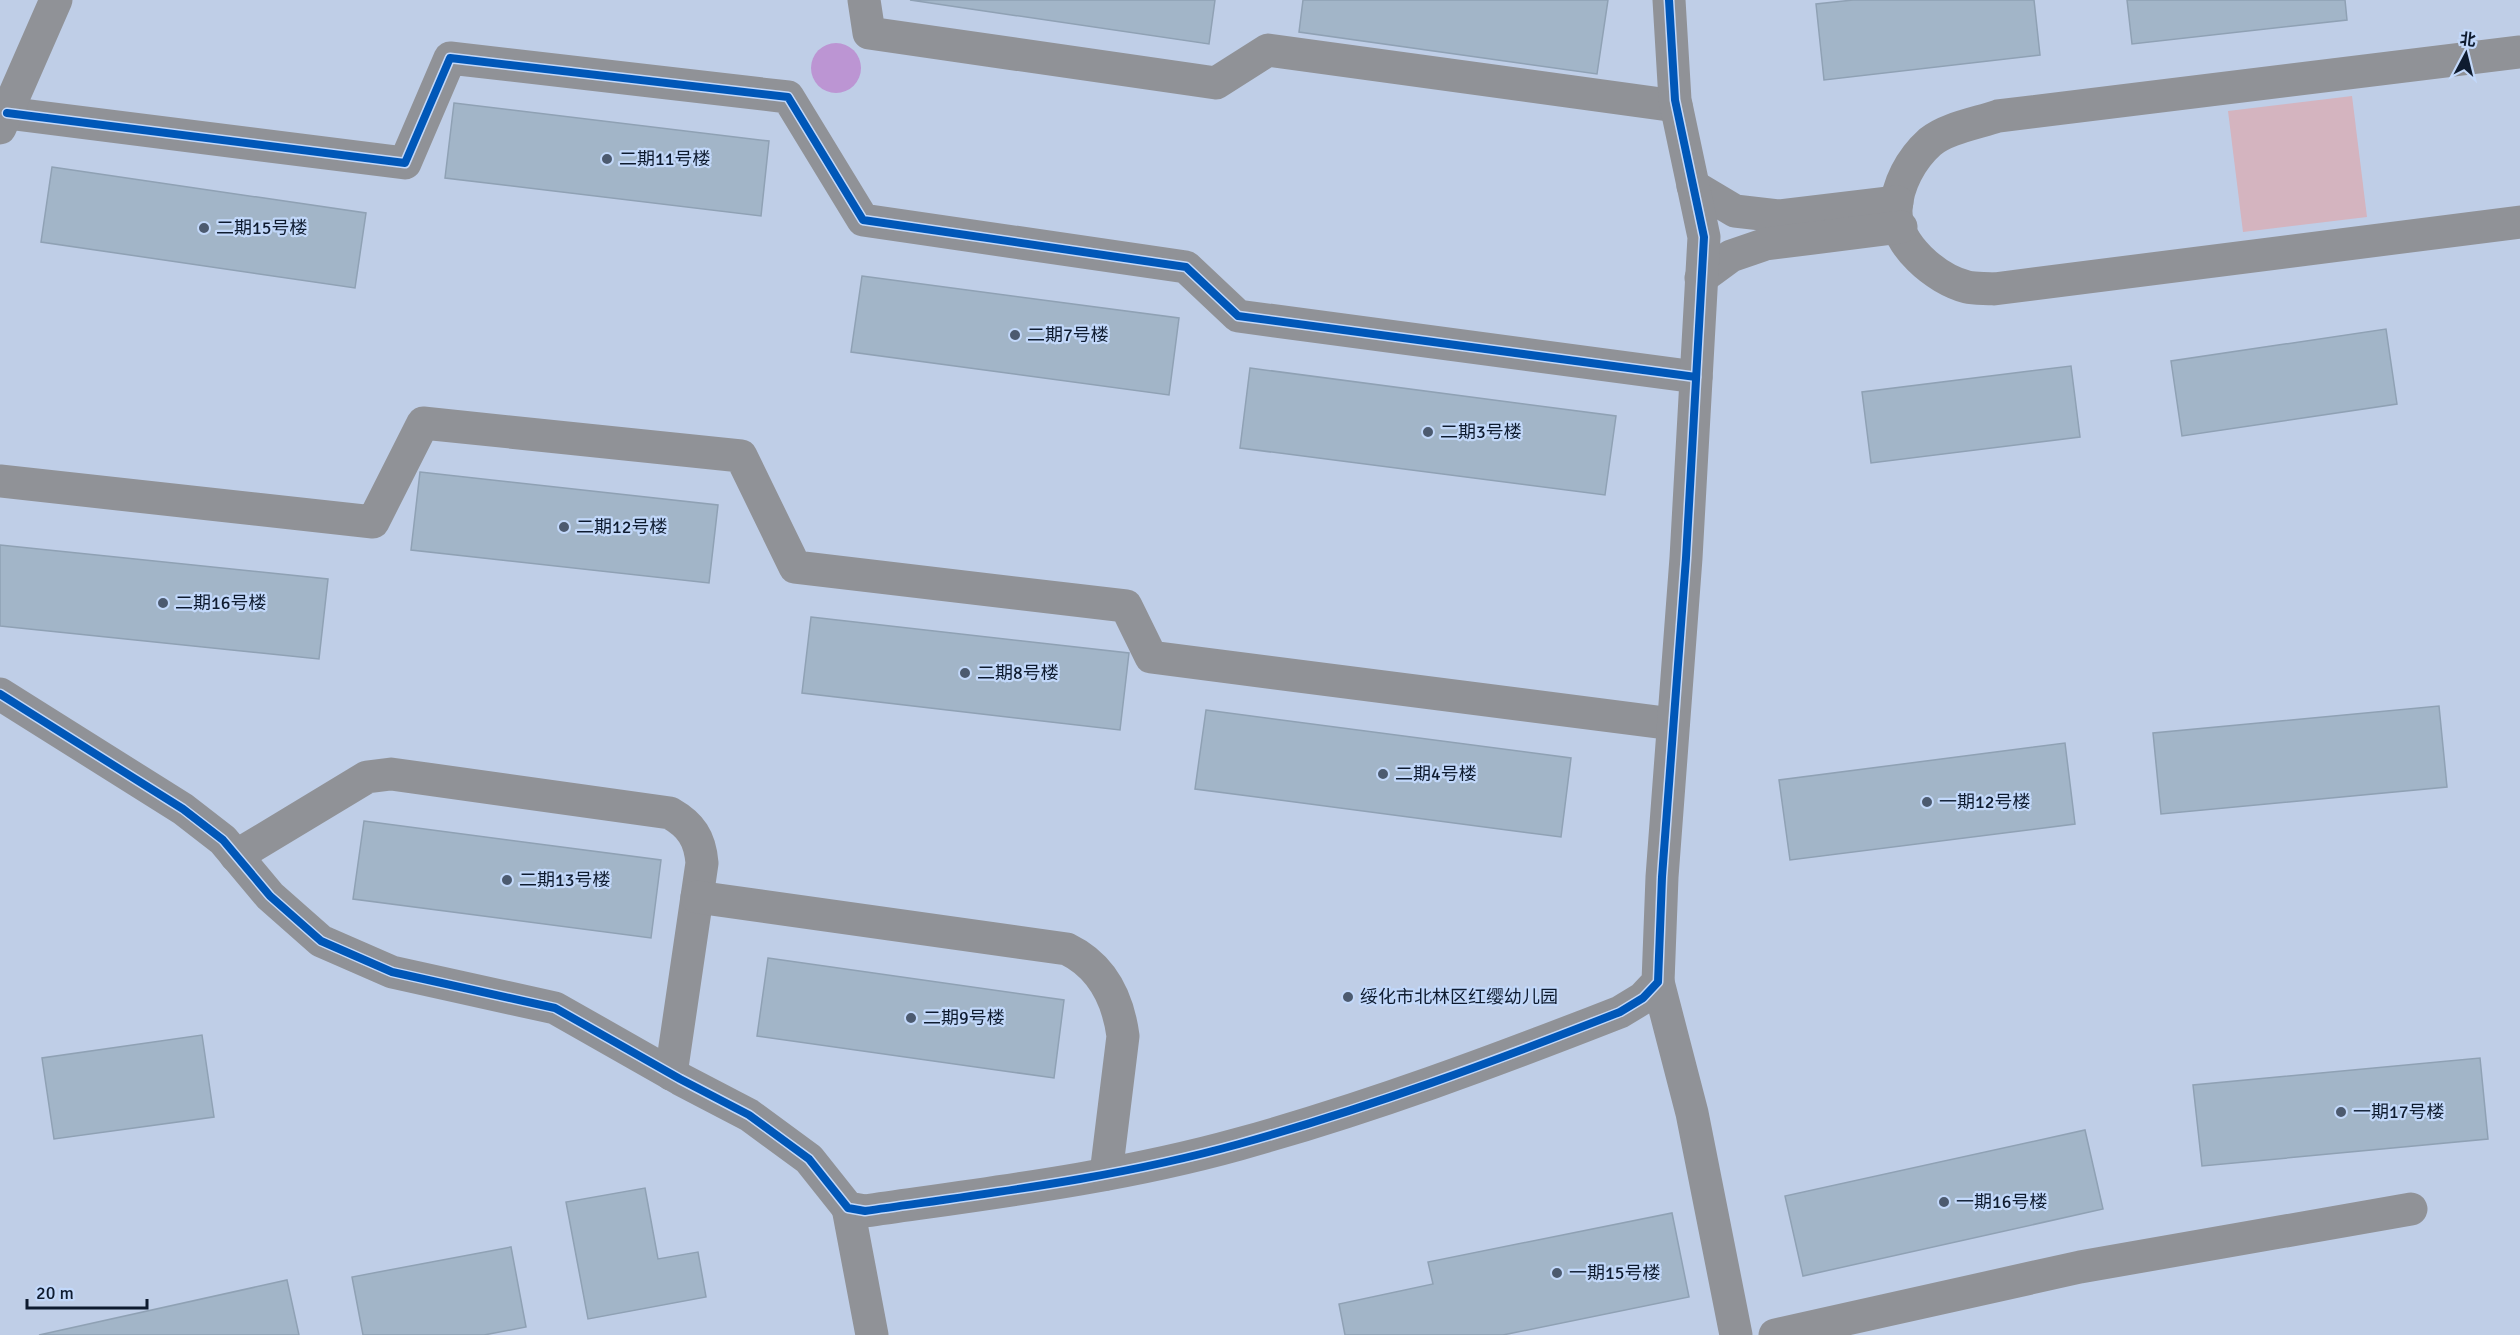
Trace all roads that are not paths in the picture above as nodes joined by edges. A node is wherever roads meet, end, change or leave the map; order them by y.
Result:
1 (56, 0) edge
2 (864, 0) edge
3 (1669, 0) edge
4 (2520, 52) edge
5 (1676, 106) junction
6 (3, 120) edge
7 (1693, 186) junction
8 (1899, 215) junction
9 (2520, 222) edge
10 (1701, 278) junction
11 (1696, 376) junction
12 (0, 481) edge
13 (0, 694) edge
14 (1673, 724) junction
15 (236, 856) junction
16 (697, 897) junction
17 (1658, 982) junction
18 (670, 1074) junction
19 (1106, 1174) junction
20 (848, 1208) junction
21 (2411, 1209) dead end
22 (872, 1335) edge
23 (1736, 1335) edge
24 (1775, 1335) edge

1 - 6 street
2 - 5 street
3 - 5 street
4 - 8 street
5 - 7 street
6 - 11 street
7 - 8 street
7 - 10 street
8 - 9 street
8 - 10 street
10 - 11 street
11 - 14 street
12 - 14 street
13 - 15 street
14 - 17 street
15 - 16 street
15 - 18 street
16 - 18 street
16 - 19 street
17 - 19 street
17 - 23 street
18 - 20 street
19 - 20 street
20 - 22 street
21 - 24 street

